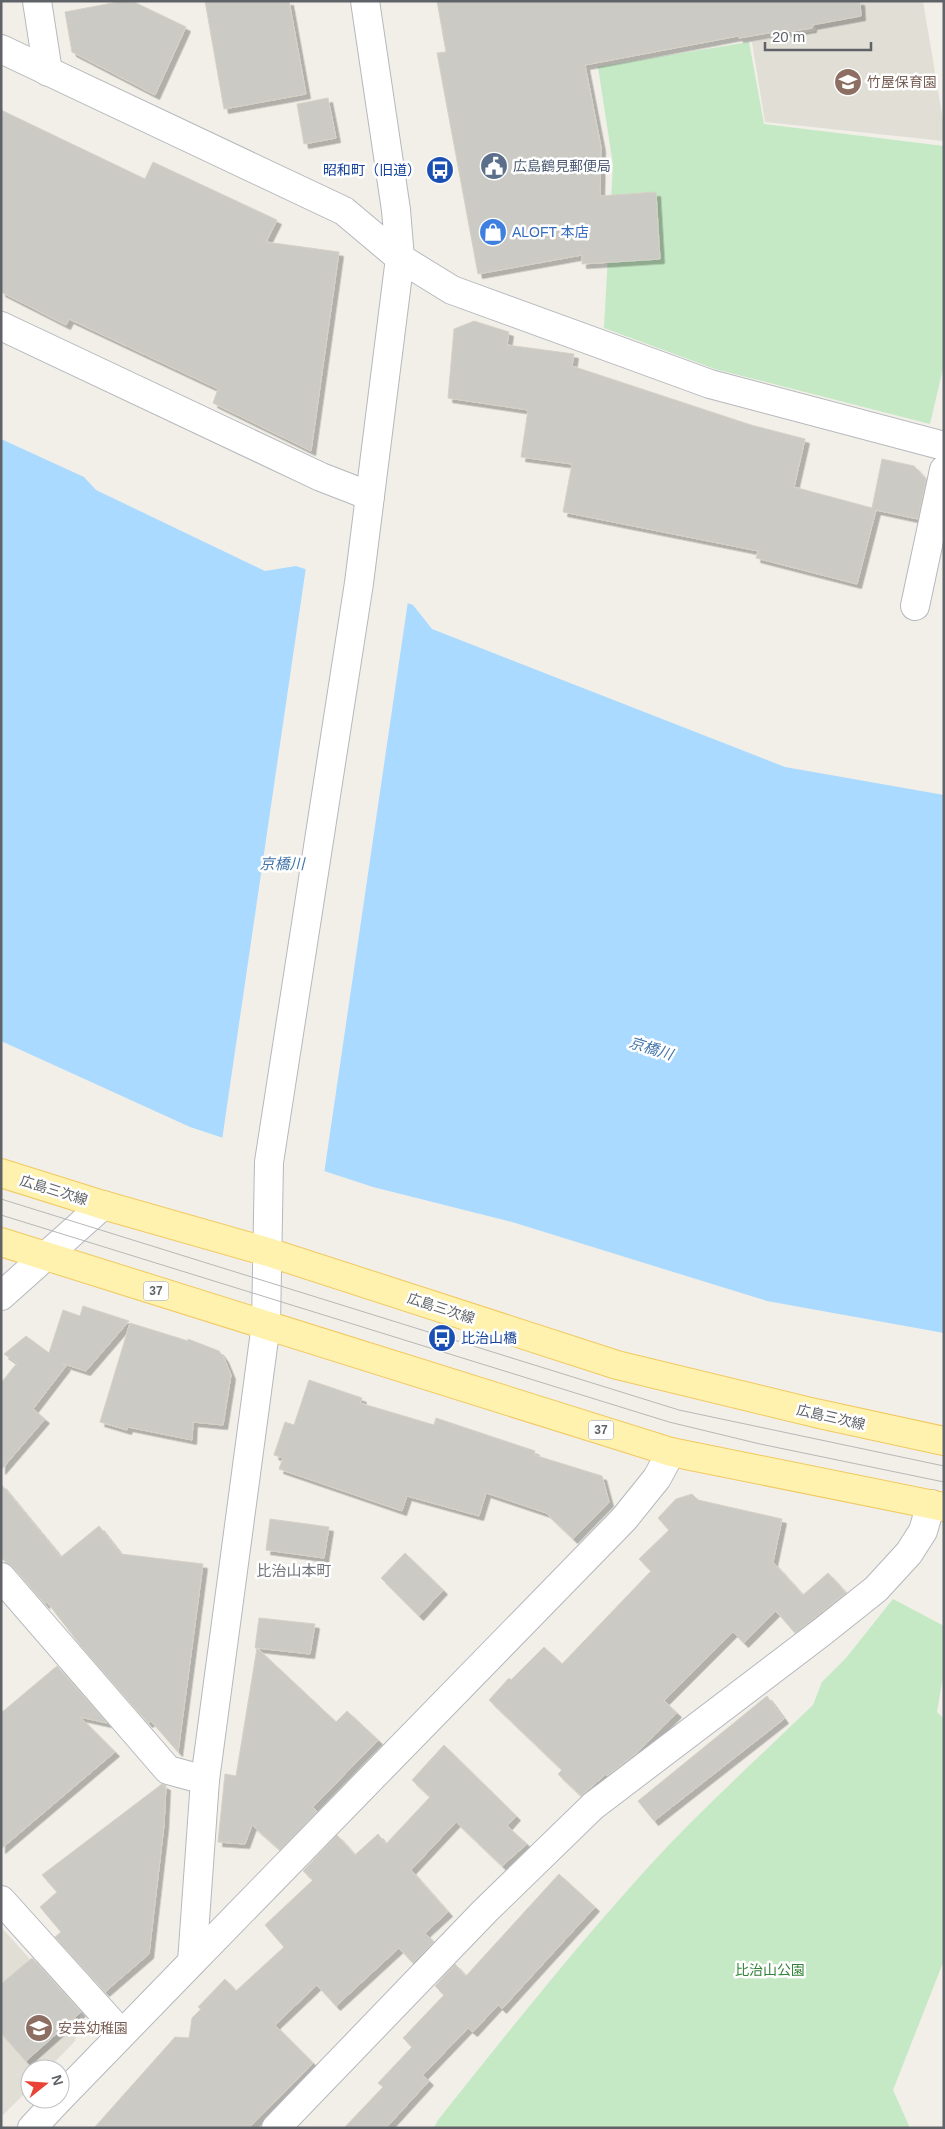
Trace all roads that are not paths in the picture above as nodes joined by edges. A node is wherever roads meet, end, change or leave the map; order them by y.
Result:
1 (38, 1) edge
2 (365, 1) edge
3 (1, 49) edge
4 (48, 72) junction
5 (400, 258) junction
6 (1, 326) edge
7 (944, 446) edge
8 (944, 470) edge
9 (370, 496) junction
10 (915, 606) dead end
11 (1, 1173) edge
12 (102, 1205) junction
13 (1, 1242) edge
14 (268, 1252) junction
15 (46, 1257) junction
16 (1, 1296) edge
17 (266, 1324) junction
18 (944, 1441) edge
19 (671, 1452) junction
20 (938, 1505) edge
21 (1, 1577) edge
22 (205, 1780) junction
23 (1, 1900) edge
24 (192, 1962) junction
25 (121, 2033) junction
26 (70, 2088) edge
27 (50, 2109) edge
28 (32, 2128) edge
29 (276, 2128) edge

1 - 4 street
2 - 5 street
3 - 4 street
4 - 5 street
5 - 7 street
5 - 9 street
6 - 9 street
8 - 10 street
9 - 14 street
11 - 12 main road, 広島三次線
12 - 14 main road, 広島三次線
12 - 15 street
13 - 15 main road, 37
14 - 17 street
14 - 18 main road, 広島三次線
15 - 16 street
15 - 17 main road, 37
17 - 19 main road, 37
17 - 22 street
19 - 20 main road, 37
19 - 24 street
20 - 29 street
21 - 22 street
22 - 24 street
23 - 25 street
24 - 25 street
25 - 26 street
27 - 28 street

